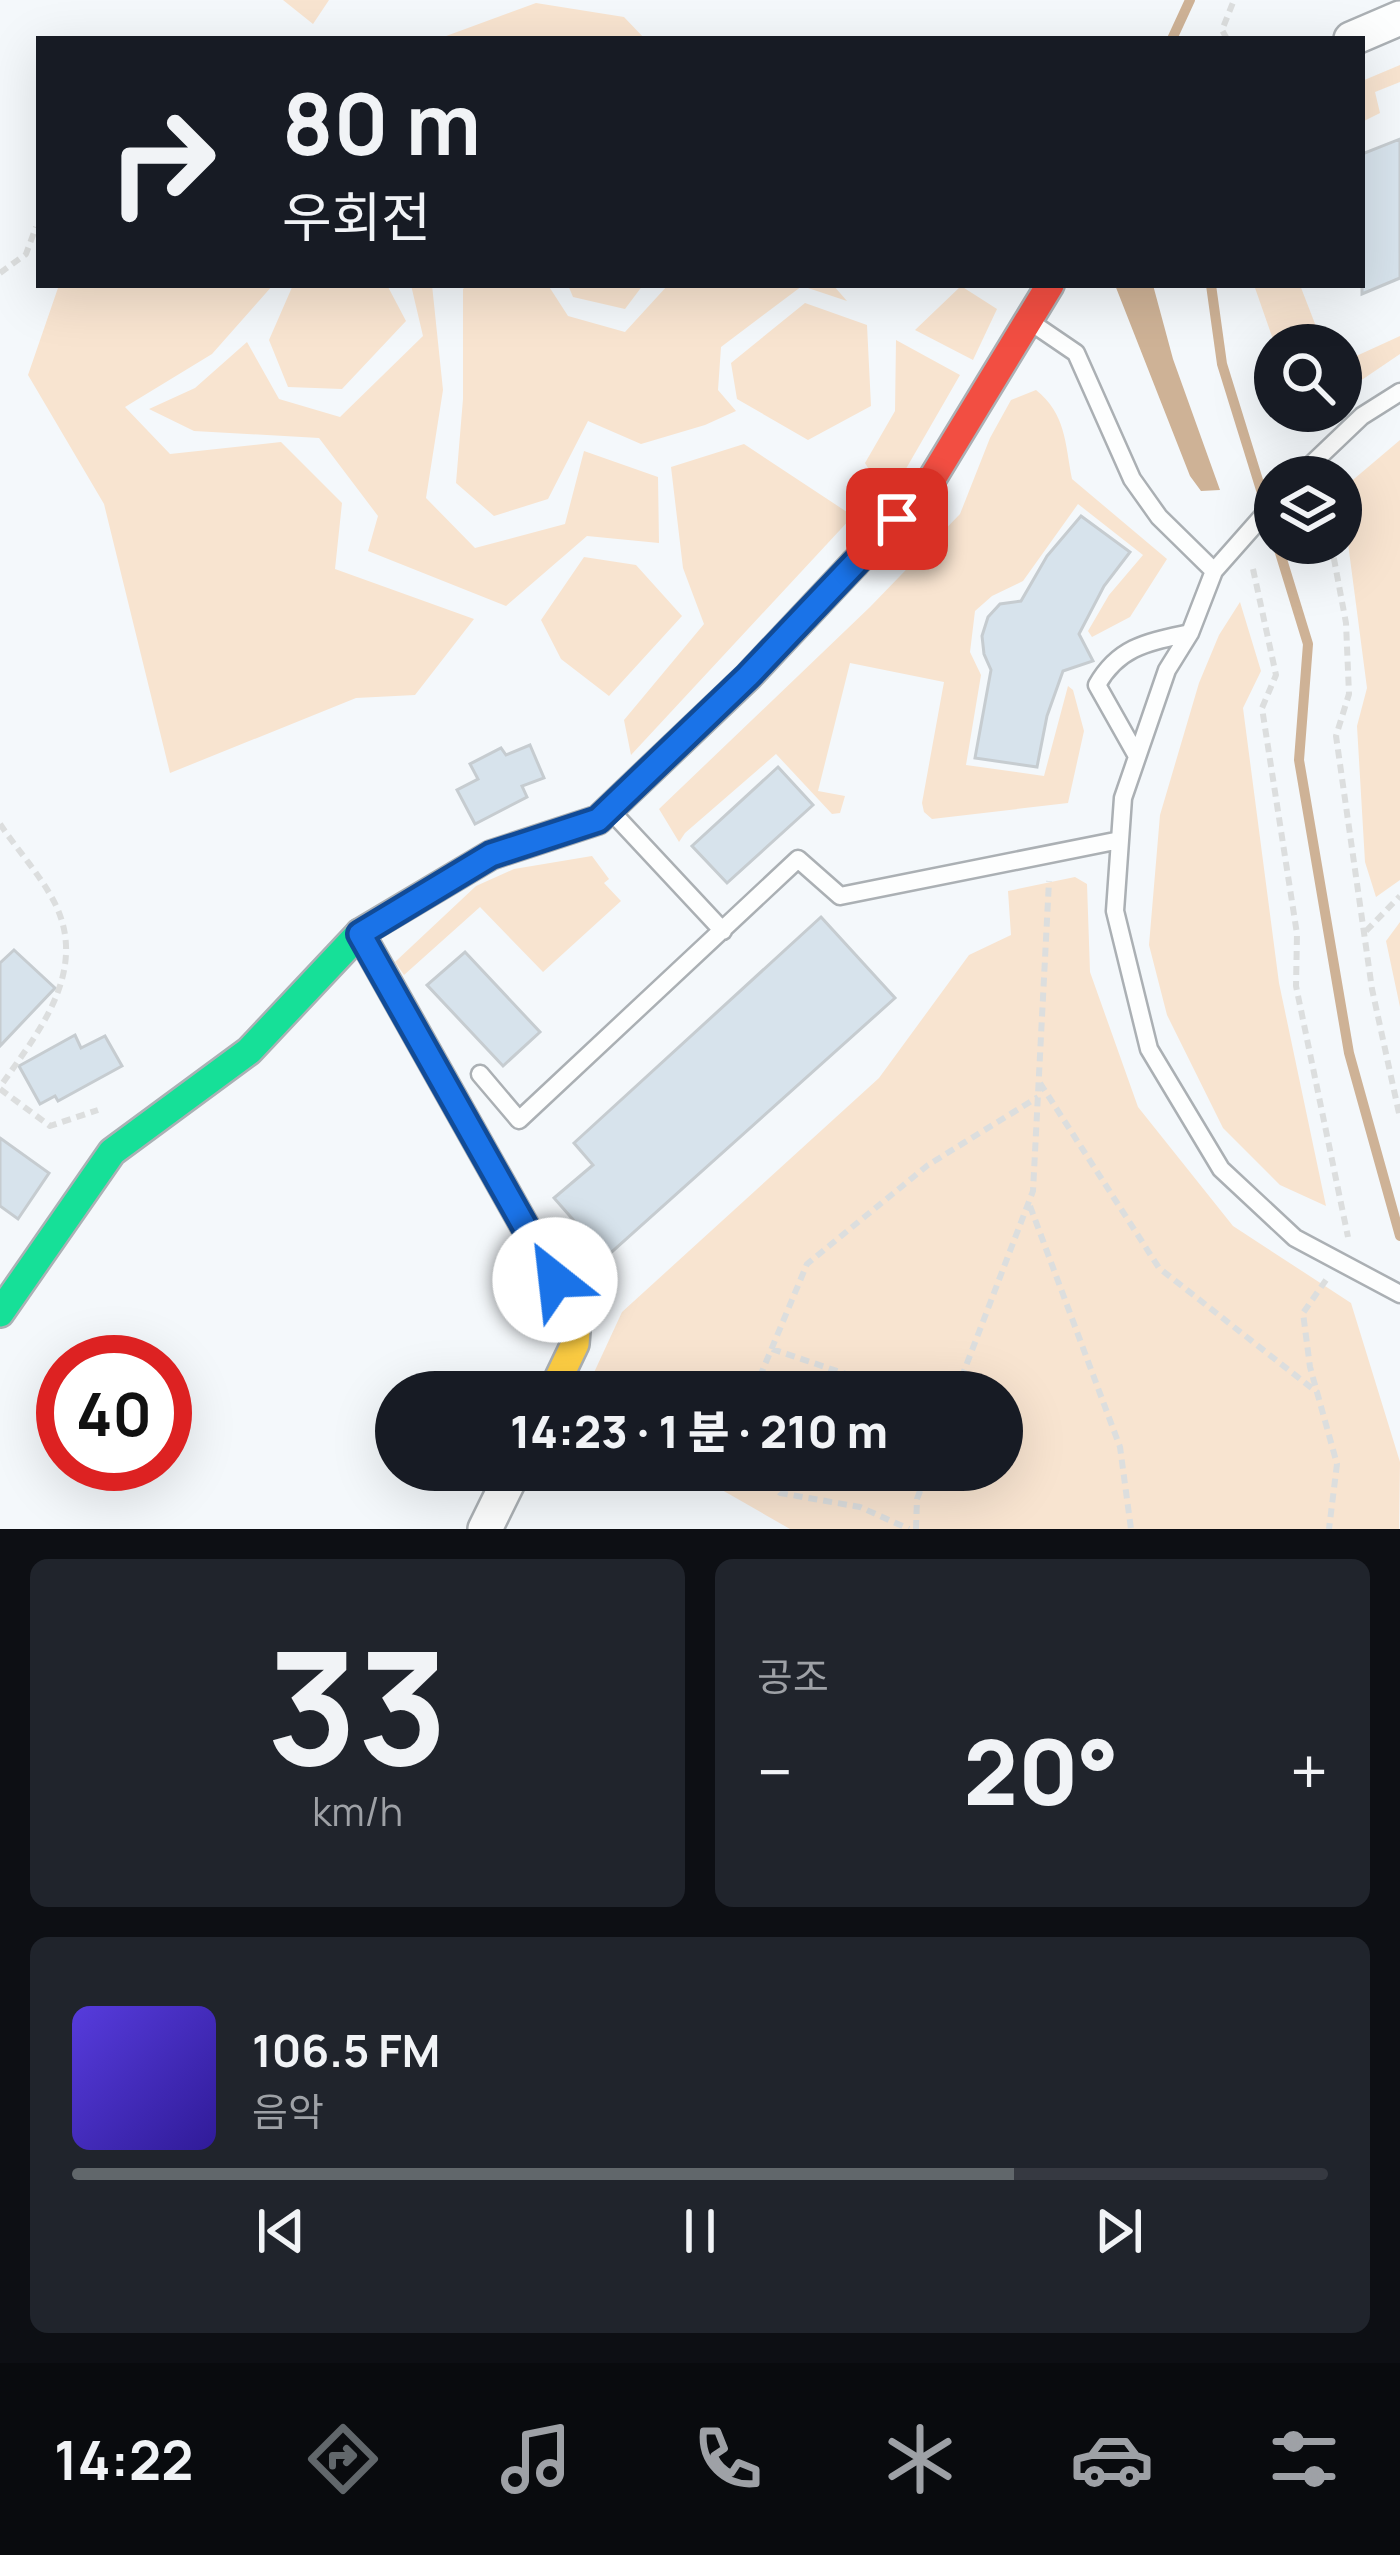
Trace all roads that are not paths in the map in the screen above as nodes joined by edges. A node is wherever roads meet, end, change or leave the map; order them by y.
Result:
1 (1400, 18) edge
2 (1358, 36) edge
3 (1048, 288) edge
4 (1026, 319) junction
5 (1400, 392) edge
6 (1320, 456) edge
7 (1254, 525) edge
8 (1214, 571) junction
9 (1190, 633) junction
10 (1137, 756) junction
11 (610, 809) junction
12 (1120, 840) junction
13 (722, 931) junction
14 (360, 934) junction
15 (480, 1074) dead end
16 (1399, 1293) edge
17 (0, 1313) edge
18 (562, 1371) edge
19 (504, 1491) edge
20 (485, 1529) edge

1 - 2 street
3 - 4 street
4 - 8 lane
4 - 11 street
5 - 6 lane
7 - 8 lane
8 - 9 lane
9 - 10 lane
9 - 10 lane
10 - 12 lane
11 - 13 lane
11 - 14 street
12 - 13 lane
12 - 16 lane
13 - 15 lane
14 - 17 street
14 - 18 street
19 - 20 street

